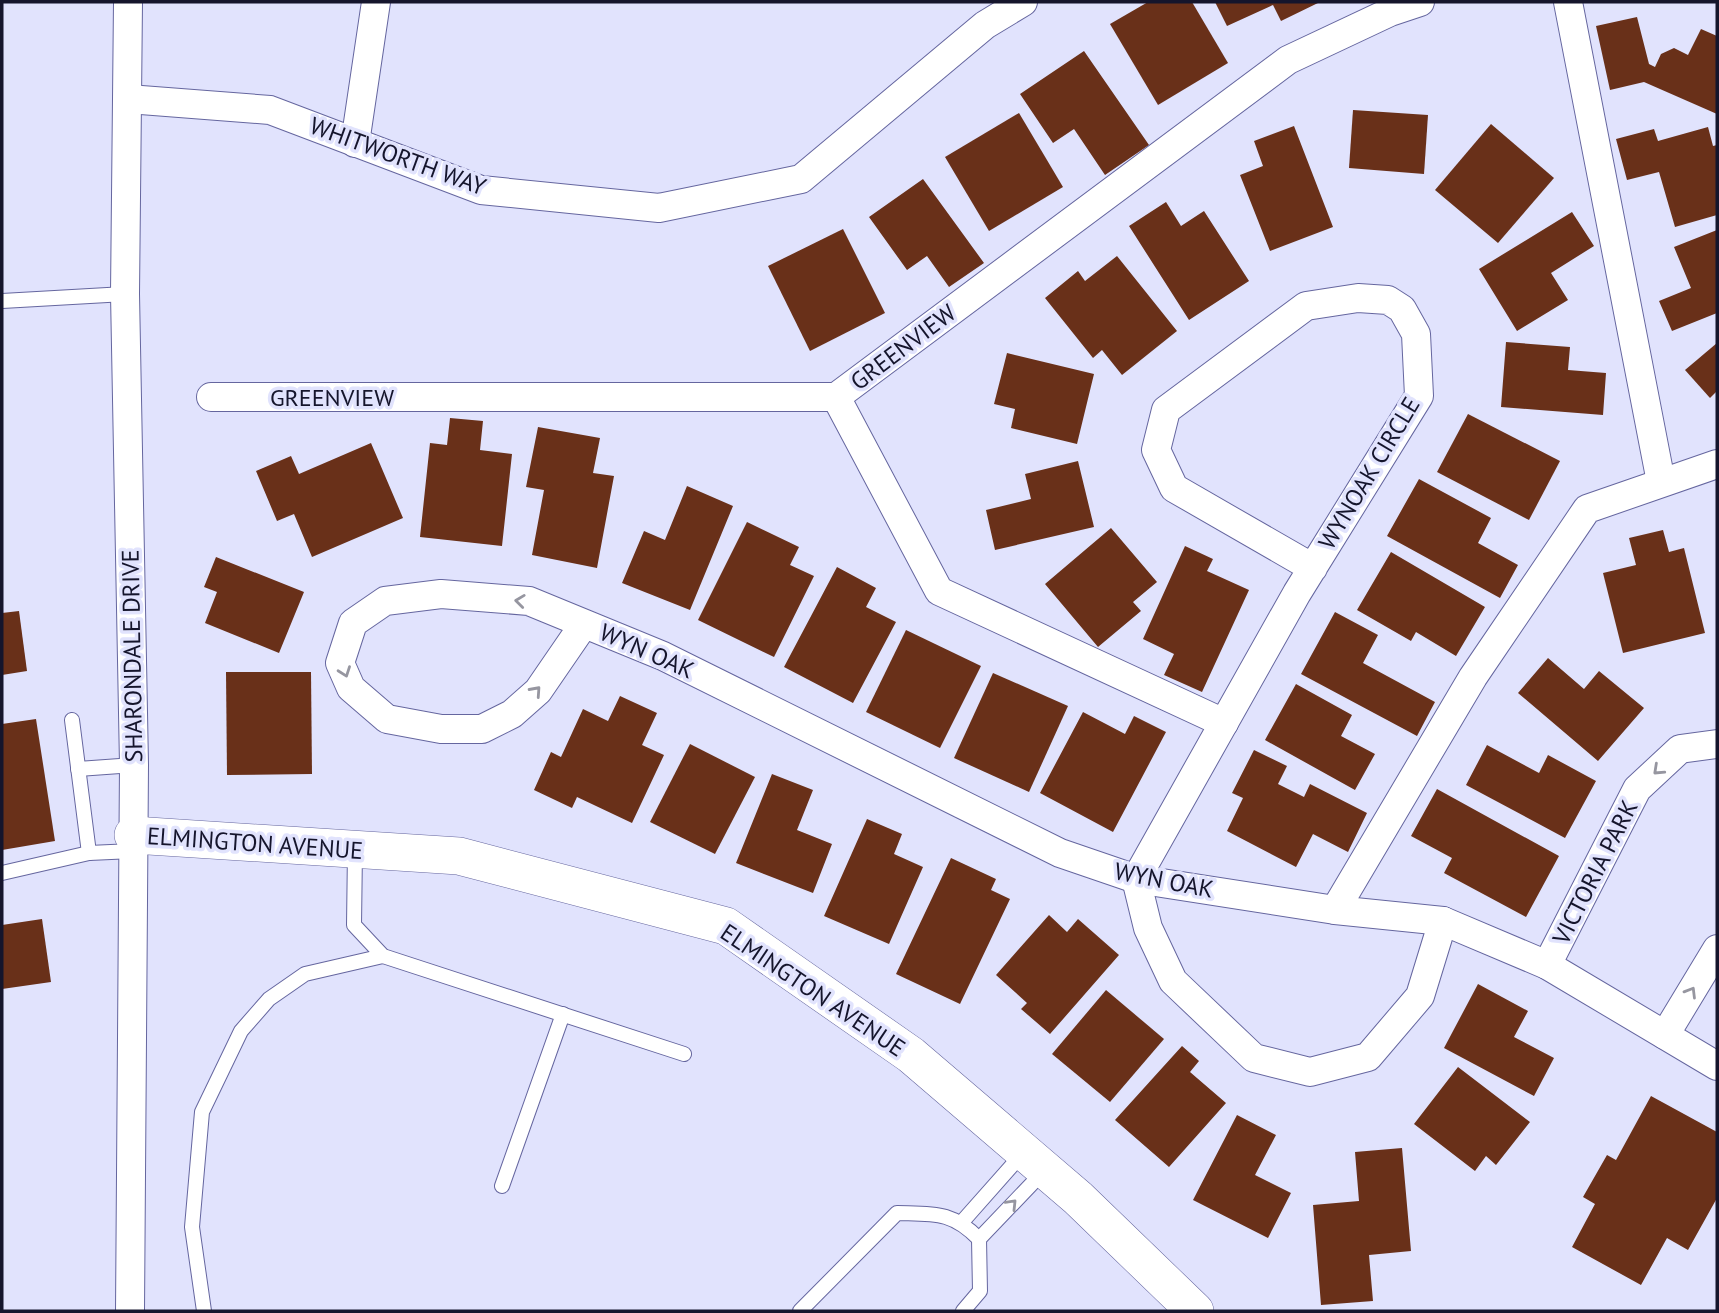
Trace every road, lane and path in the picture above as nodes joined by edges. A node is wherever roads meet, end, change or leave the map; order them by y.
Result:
1 (128, 2) edge
2 (376, 2) edge
3 (1023, 2) edge
4 (1420, 2) edge
5 (1568, 2) edge
6 (128, 99) junction
7 (355, 143) junction
8 (125, 294) junction
9 (2, 301) edge
10 (211, 397) dead end
11 (836, 397) junction
12 (1717, 464) edge
13 (1661, 482) junction
14 (1313, 568) junction
15 (584, 624) junction
16 (72, 720) dead end
17 (1224, 723) junction
18 (1717, 744) edge
19 (134, 765) junction
20 (78, 769) junction
21 (133, 843) junction
22 (355, 849) junction
23 (89, 853) junction
24 (2, 873) edge
25 (1136, 879) junction
26 (1335, 910) junction
27 (1443, 921) junction
28 (1717, 949) edge
29 (383, 956) junction
30 (1547, 965) junction
31 (563, 1014) junction
32 (1665, 1035) junction
33 (684, 1054) dead end
34 (1717, 1066) edge
35 (1036, 1160) junction
36 (502, 1186) dead end
37 (962, 1222) junction
38 (979, 1239) junction
39 (130, 1311) edge
40 (204, 1311) edge
41 (800, 1311) edge
42 (963, 1311) edge
43 (1195, 1311) edge

1 - 6 street, SHARONDALE DRIVE
2 - 7 street
3 - 7 street, WHITWORTH WAY
4 - 11 street, GREENVIEW
5 - 13 street
6 - 7 street, WHITWORTH WAY
6 - 8 street, SHARONDALE DRIVE
8 - 9 lane
8 - 19 street, SHARONDALE DRIVE
10 - 11 street, GREENVIEW
11 - 17 street
12 - 13 street
13 - 26 street
14 - 14 street, WYNOAK CIRCLE
14 - 17 street, WYNOAK CIRCLE
15 -> 15 street, WYN OAK
15 - 25 street, WYN OAK
16 - 20 lane
17 - 25 street, WYNOAK CIRCLE
18 -> 30 street, VICTORIA PARK
19 - 20 lane
19 - 21 street, SHARONDALE DRIVE
20 - 23 lane
21 - 22 street, ELMINGTON AVENUE
21 - 23 lane
21 - 39 street, SHARONDALE DRIVE
22 - 29 lane
22 - 35 street, ELMINGTON AVENUE
23 - 24 lane
25 - 26 street, WYN OAK
25 - 27 street
26 - 27 street, WYN OAK
27 - 30 street, WYN OAK
32 -> 28 street
29 - 31 lane
29 - 40 lane
30 - 32 street, WYN OAK
31 - 33 lane
31 - 36 lane
32 - 34 street, WYN OAK
35 - 37 lane
38 -> 35 lane
35 - 43 street, ELMINGTON AVENUE
37 - 38 lane
37 - 41 lane
38 - 42 lane

